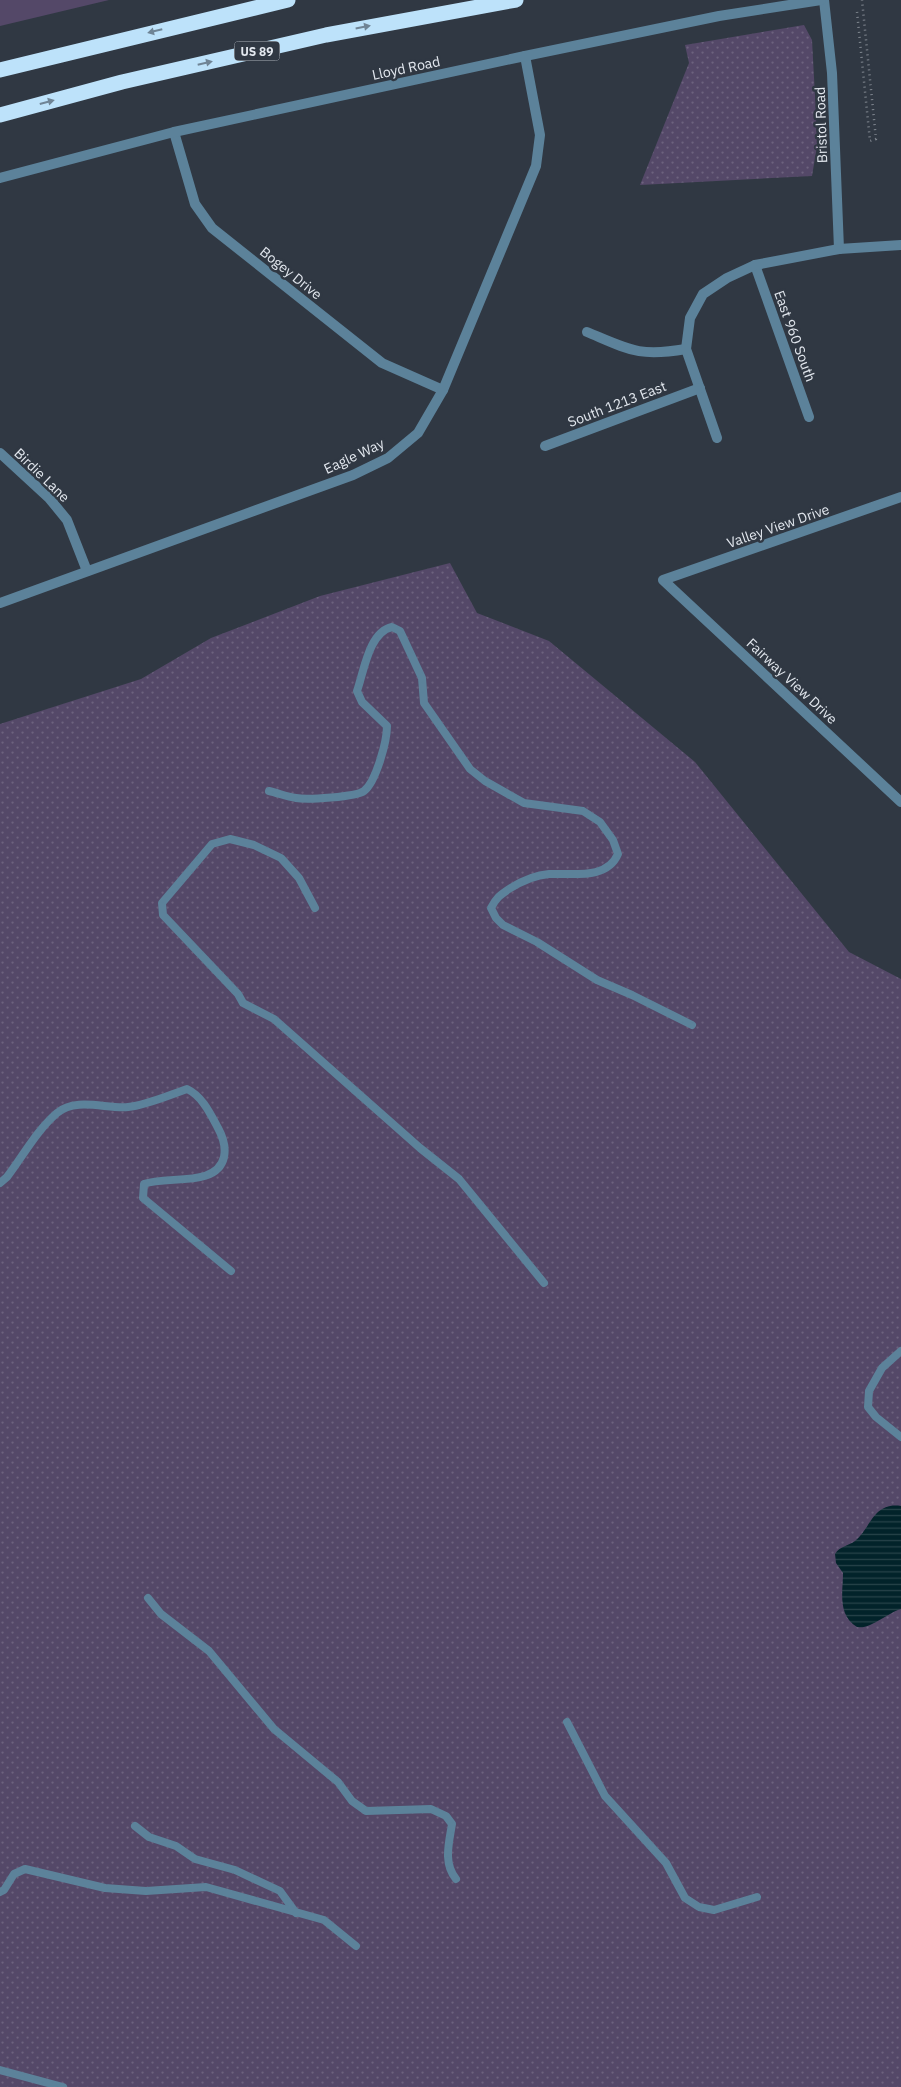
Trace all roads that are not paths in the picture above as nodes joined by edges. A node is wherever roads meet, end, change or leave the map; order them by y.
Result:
1 (288, 0) edge
2 (516, 0) edge
3 (823, 0) edge
4 (525, 56) junction
5 (0, 70) edge
6 (0, 115) edge
7 (174, 132) junction
8 (0, 178) edge
9 (901, 245) edge
10 (839, 249) junction
11 (755, 265) junction
12 (588, 332) dead end
13 (686, 349) junction
14 (700, 388) junction
15 (443, 390) junction
16 (809, 417) dead end
17 (717, 438) dead end
18 (545, 446) dead end
19 (0, 453) edge
20 (901, 497) edge
21 (87, 571) junction
22 (663, 580) joint
23 (0, 602) edge
24 (269, 791) dead end
25 (901, 802) edge
26 (315, 908) dead end
27 (692, 1025) dead end
28 (0, 1183) edge
29 (231, 1271) dead end
30 (544, 1283) dead end
31 (901, 1352) edge
32 (901, 1437) edge
33 (148, 1598) dead end
34 (567, 1722) dead end
35 (135, 1826) dead end
36 (456, 1879) dead end
37 (0, 1892) edge
38 (758, 1898) dead end
39 (296, 1913) junction
40 (356, 1946) dead end
41 (0, 2070) edge
42 (63, 2087) edge

1 -> 5 highway
6 -> 2 highway, US 89
3 - 4 street, Lloyd Road
3 - 10 street, Bristol Road
4 - 7 street, Lloyd Road
4 - 15 street, Eagle Way
7 - 8 street, Lloyd Road
7 - 15 street, Bogey Drive
9 - 10 street
10 - 11 street
11 - 13 street
11 - 16 street, East 960 South
12 - 13 street
13 - 14 street
14 - 17 street
14 - 18 street, South 1213 East
15 - 21 street, Eagle Way
19 - 21 street, Birdie Lane
20 - 22 street, Valley View Drive
21 - 23 street, Eagle Way
22 - 25 street, Fairway View Drive
24 - 27 lane
26 - 30 lane
28 - 29 lane
31 - 32 lane
33 - 36 lane
34 - 38 lane
35 - 39 lane
37 - 39 lane
39 - 40 lane
41 - 42 lane

